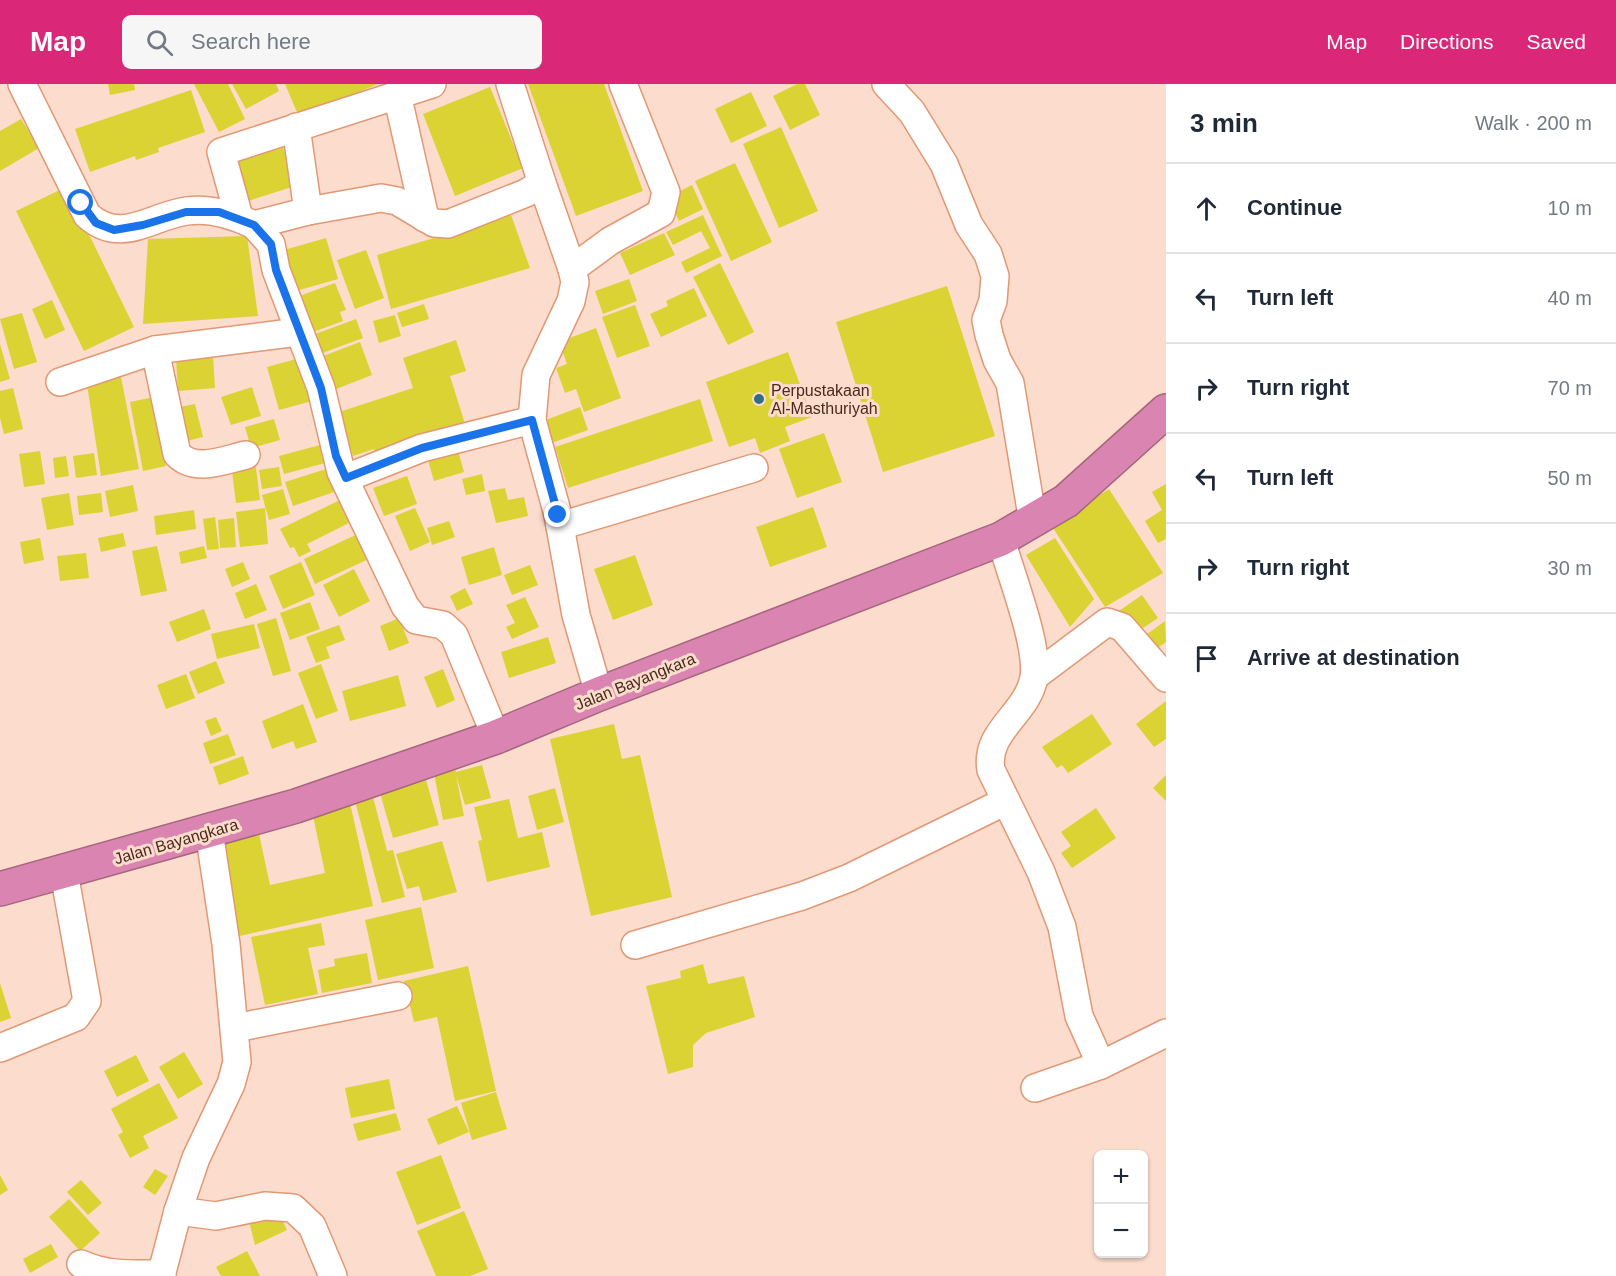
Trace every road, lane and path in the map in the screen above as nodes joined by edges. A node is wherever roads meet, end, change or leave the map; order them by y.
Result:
1 (22, 84) edge
2 (432, 84) edge
3 (510, 84) edge
4 (623, 84) edge
5 (886, 84) edge
6 (397, 94) junction
7 (296, 127) junction
8 (542, 183) junction
9 (308, 211) junction
10 (425, 218) junction
11 (246, 221) junction
12 (572, 269) junction
13 (298, 332) junction
14 (155, 350) junction
15 (60, 382) dead end
16 (1166, 411) edge
17 (532, 420) junction
18 (246, 455) dead end
19 (754, 468) dead end
20 (346, 478) junction
21 (1033, 522) junction
22 (560, 526) junction
23 (1001, 539) junction
24 (1035, 676) junction
25 (1166, 678) edge
26 (599, 694) junction
27 (496, 737) junction
28 (1005, 801) junction
29 (209, 831) junction
30 (64, 873) junction
31 (0, 889) edge
32 (635, 945) dead end
33 (398, 996) dead end
34 (235, 1028) junction
35 (1166, 1033) edge
36 (3, 1039) edge
37 (1101, 1065) junction
38 (1035, 1088) dead end
39 (178, 1211) junction
40 (81, 1264) dead end
41 (161, 1275) edge
42 (333, 1276) edge

1 - 11 street
2 - 6 street
3 - 8 street
4 - 12 street
5 - 21 street
6 - 7 street
6 - 10 street
7 - 9 street
7 - 11 street
8 - 10 street
8 - 12 street
9 - 10 street
9 - 11 street
11 - 13 street
12 - 17 street
13 - 14 street
13 - 20 street
14 - 15 street
14 - 18 street
16 - 21 highway, Jalan Bayangkara
17 - 20 street
17 - 22 street
19 - 22 street
20 - 27 street
21 - 23 highway, Jalan Bayangkara
22 - 26 street
23 - 24 street
23 - 26 highway, Jalan Bayangkara
24 - 25 street
24 - 28 street
26 - 27 highway, Jalan Bayangkara
27 - 29 highway, Jalan Bayangkara
28 - 32 street
28 - 37 street
29 - 30 highway, Jalan Bayangkara
29 - 34 street
30 - 31 highway, Jalan Bayangkara
30 - 36 street
33 - 34 street
34 - 39 street
35 - 37 street
37 - 38 street
39 - 41 street
39 - 42 street
40 - 41 street

